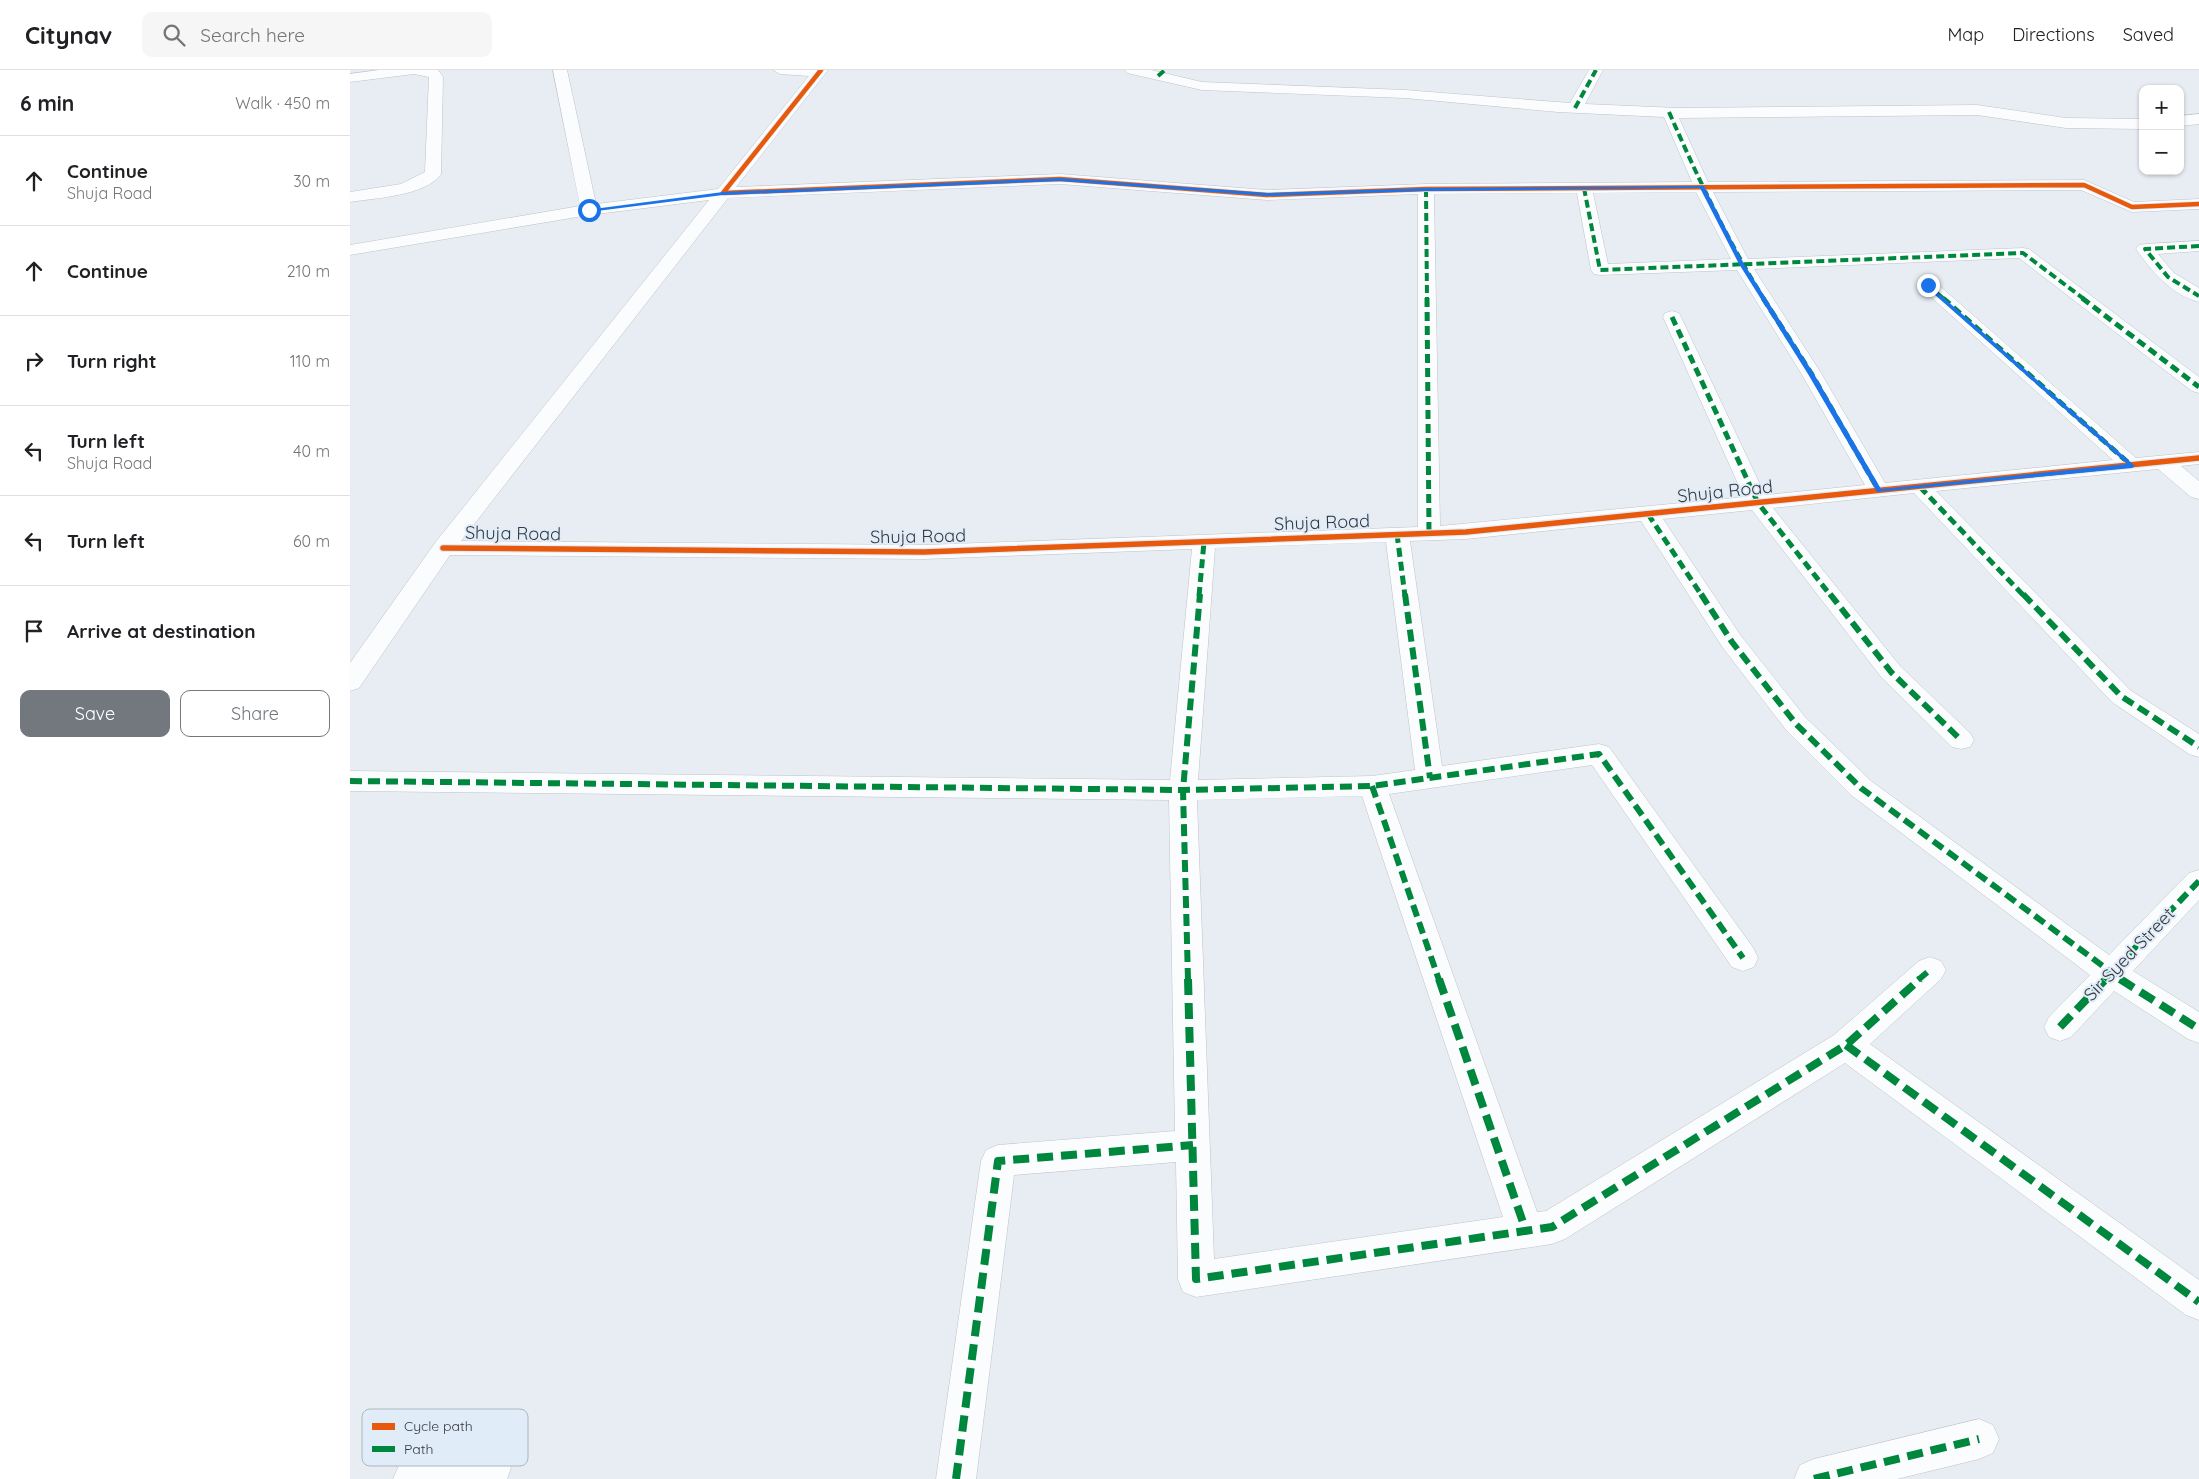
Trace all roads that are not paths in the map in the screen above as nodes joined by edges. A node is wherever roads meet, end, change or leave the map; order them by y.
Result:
1 (560, 70) edge
2 (780, 70) edge
3 (1132, 70) edge
4 (1596, 70) edge
5 (820, 71) edge
6 (1161, 73) edge
7 (350, 78) edge
8 (1575, 108) junction
9 (1669, 112) junction
10 (2199, 119) edge
11 (2184, 121) edge
12 (2139, 124) edge
13 (1702, 187) junction
14 (1584, 188) junction
15 (1426, 189) junction
16 (723, 194) junction
17 (350, 197) edge
18 (2199, 204) edge
19 (589, 210) junction
20 (2199, 246) edge
21 (350, 250) edge
22 (1742, 264) junction
23 (1928, 285) dead end
24 (2199, 296) edge
25 (1672, 317) dead end
26 (2199, 388) edge
27 (2199, 458) edge
28 (2164, 462) junction
29 (2132, 466) junction
30 (1920, 487) junction
31 (1879, 491) junction
32 (2199, 492) edge
33 (1758, 503) junction
34 (1648, 514) junction
35 (1397, 534) junction
36 (1429, 534) junction
37 (1204, 542) junction
38 (443, 548) junction
39 (350, 682) edge
40 (1960, 740) dead end
41 (2199, 747) edge
42 (1430, 778) junction
43 (350, 781) edge
44 (1372, 786) junction
45 (1183, 790) junction
46 (2199, 881) edge
47 (1743, 958) dead end
48 (1930, 970) dead end
49 (2110, 973) junction
50 (2060, 1027) dead end
51 (2199, 1029) edge
52 (1846, 1045) junction
53 (1193, 1145) junction
54 (1526, 1231) junction
55 (2199, 1302) edge
56 (1979, 1439) dead end
57 (491, 1468) dead end
58 (413, 1479) edge
59 (956, 1479) edge
60 (1814, 1479) edge

1 - 19 street
2 - 5 street
3 - 6 street
4 - 8 street
5 - 16 street, Shuja Road
6 - 8 street
7 - 17 street
8 - 9 street
9 - 12 street
9 - 13 street
10 - 11 street
13 - 14 street
13 - 18 street
13 - 22 street
14 - 15 street
14 - 22 street
15 - 16 street
15 - 36 street
16 - 19 street
16 - 38 street, Shuja Road
19 - 21 street
20 - 24 street
22 - 26 street
22 - 31 street
23 - 29 street
25 - 33 street
27 - 28 street, Shuja Road
28 - 29 street, Shuja Road
28 - 32 street
29 - 30 street, Shuja Road
30 - 31 street, Shuja Road
30 - 41 street
31 - 33 street, Shuja Road
33 - 34 street, Shuja Road
33 - 40 street
34 - 36 street, Shuja Road
34 - 49 street
35 - 36 street, Shuja Road
35 - 37 street, Shuja Road
35 - 42 street
37 - 38 street, Shuja Road
37 - 45 street
38 - 39 street, Shuja Road
42 - 44 street
42 - 47 street
43 - 45 street
44 - 45 street
44 - 54 street
45 - 53 street
46 - 49 street, Sir Syed Street
48 - 52 street
49 - 50 street, Sir Syed Street
49 - 51 street
52 - 54 street
52 - 55 street
53 - 54 street
53 - 59 street
56 - 60 street
57 - 58 street

